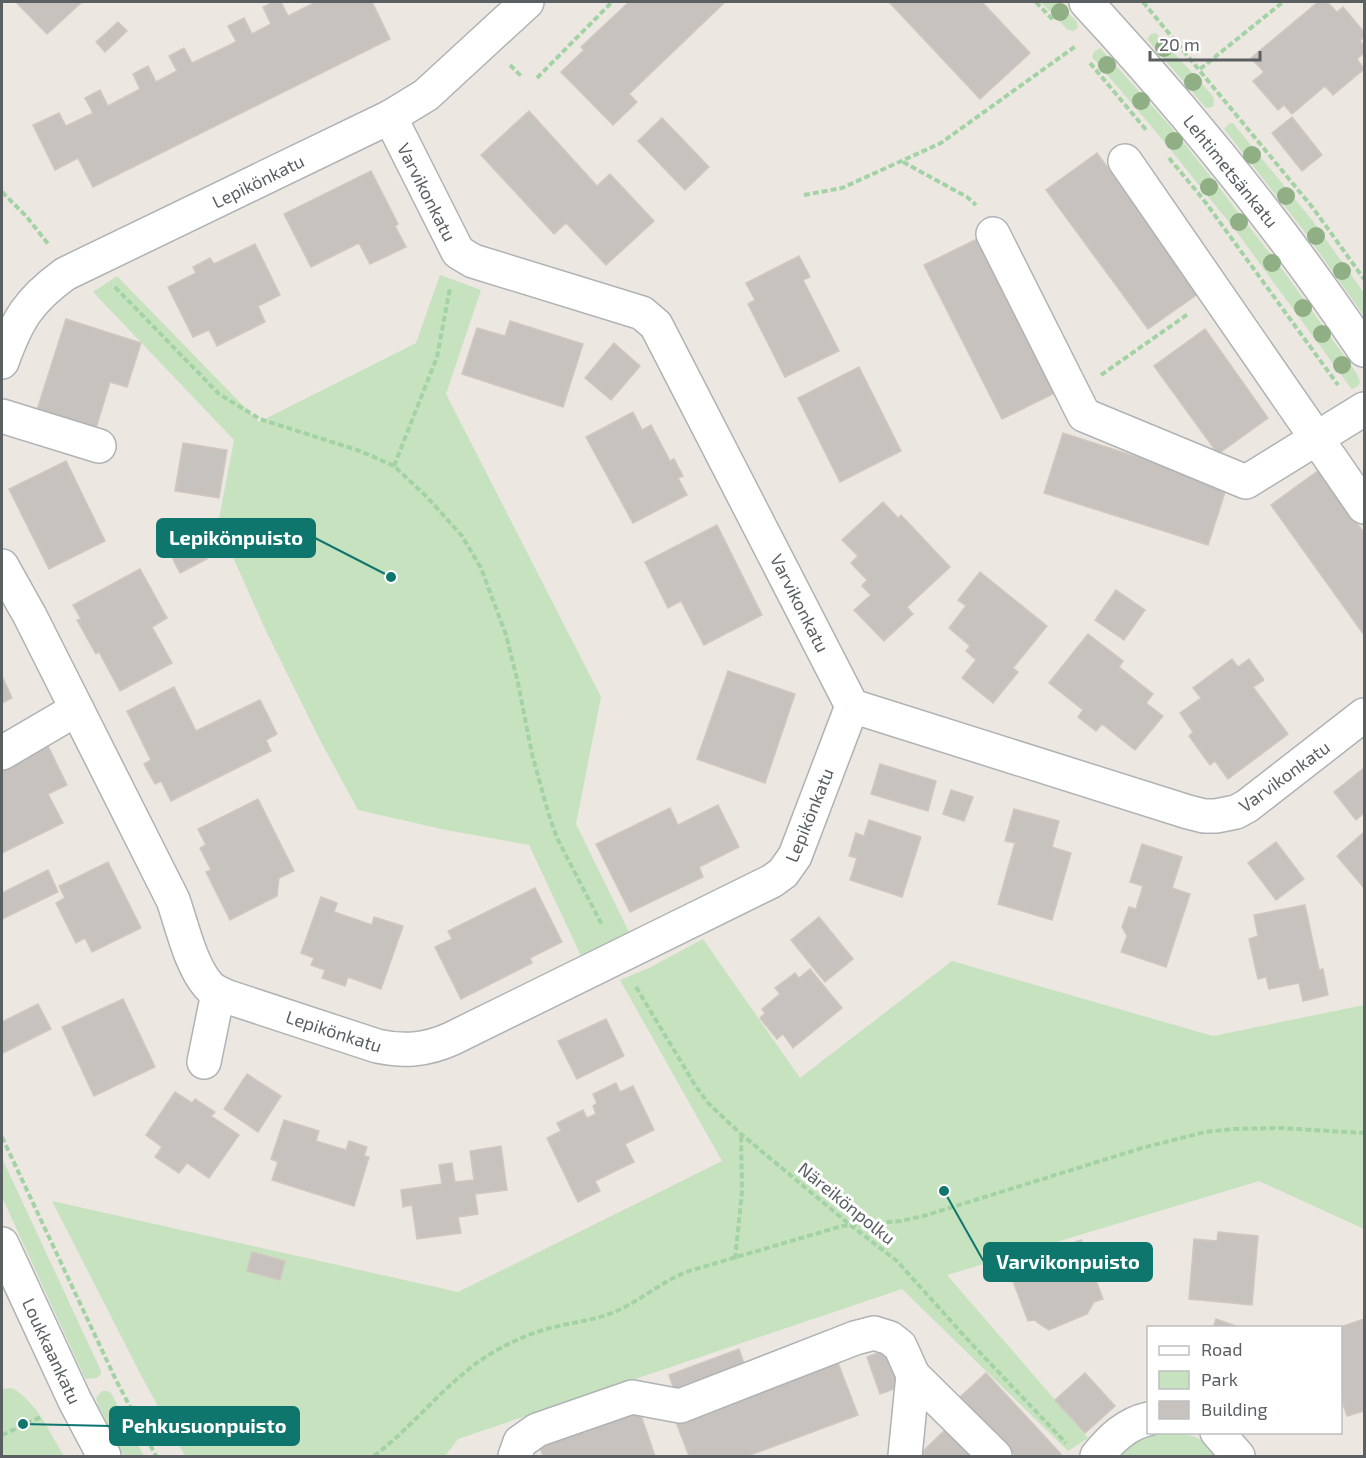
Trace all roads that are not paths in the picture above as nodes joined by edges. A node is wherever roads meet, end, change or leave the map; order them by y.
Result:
1 (527, 2) edge
2 (1086, 2) edge
3 (390, 117) junction
4 (1125, 161) dead end
5 (993, 234) road end
6 (1365, 351) edge
7 (2, 362) edge
8 (1361, 411) edge
9 (2, 416) edge
10 (1316, 439) junction
11 (99, 446) dead end
12 (1365, 507) edge
13 (2, 566) edge
14 (852, 706) junction
15 (77, 709) junction
16 (1365, 715) edge
17 (2, 753) edge
18 (218, 993) junction
19 (204, 1062) dead end
20 (2, 1244) edge
21 (913, 1375) junction
22 (1147, 1419) edge
23 (1219, 1434) edge
24 (1084, 1453) edge
25 (104, 1456) edge
26 (515, 1456) edge
27 (905, 1456) edge
28 (995, 1456) edge
29 (1238, 1456) edge

1 - 3 street, Lepikönkatu
2 - 6 street, Lehtimetsänkatu
3 - 7 street, Lepikönkatu
3 - 14 street, Varvikonkatu
4 - 10 street
5 - 10 street
8 - 10 street
9 - 11 street
10 - 12 street
13 - 15 street
14 - 16 street, Varvikonkatu
14 - 18 street, Lepikönkatu
15 - 17 street
15 - 18 street
18 - 19 street
20 - 25 street, Loukkaankatu
21 - 26 street
21 - 27 street
21 - 28 street
22 - 24 street
23 - 29 street

